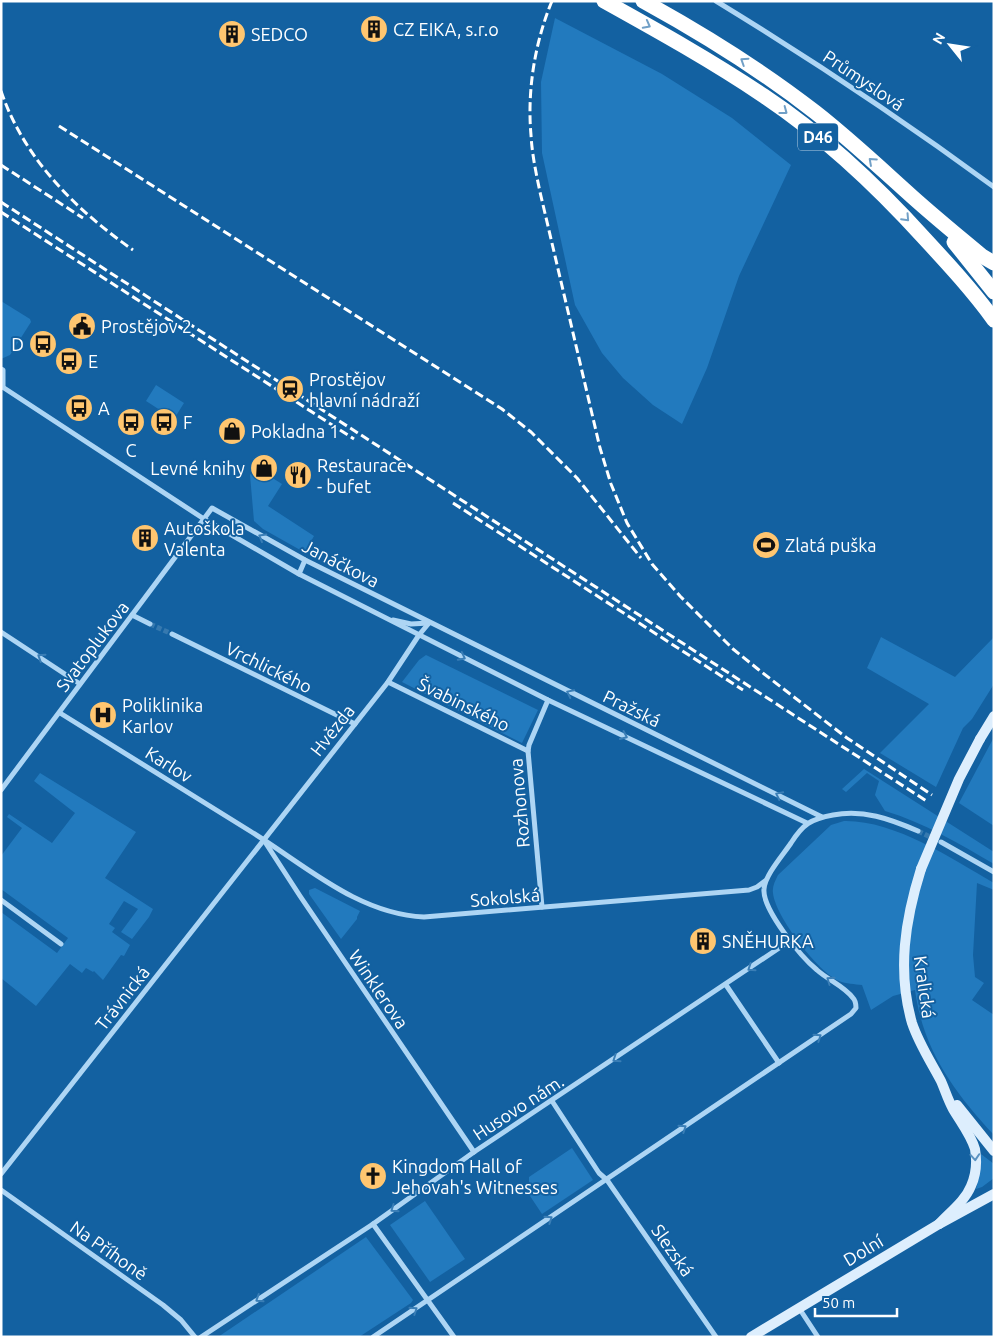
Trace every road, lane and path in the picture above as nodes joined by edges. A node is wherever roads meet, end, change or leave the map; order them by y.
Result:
1 (604, 1) edge
2 (643, 1) edge
3 (716, 1) edge
4 (994, 187) edge
5 (908, 193) junction
6 (994, 263) edge
7 (994, 292) edge
8 (994, 320) edge
9 (2, 369) edge
10 (2, 386) edge
11 (204, 519) junction
12 (305, 560) junction
13 (298, 574) junction
14 (132, 615) junction
15 (382, 617) junction
16 (430, 623) junction
17 (150, 624) tunnel mouth
18 (1, 632) edge
19 (172, 634) tunnel mouth
20 (419, 635) junction
21 (388, 682) junction
22 (80, 684) junction
23 (548, 700) junction
24 (60, 713) junction
25 (994, 716) edge
26 (355, 724) junction
27 (528, 751) junction
28 (1, 790) edge
29 (822, 817) junction
30 (807, 823) junction
31 (918, 831) tunnel mouth
32 (264, 839) junction
33 (941, 842) tunnel mouth
34 (994, 872) edge
35 (765, 881) junction
36 (1, 900) edge
37 (542, 907) junction
38 (790, 940) junction
39 (61, 944) dead end
40 (726, 985) junction
41 (779, 1063) junction
42 (941, 1082) junction
43 (552, 1101) junction
44 (994, 1150) edge
45 (474, 1152) junction
46 (1, 1174) edge
47 (607, 1180) junction
48 (1, 1190) edge
49 (994, 1194) edge
50 (373, 1224) junction
51 (939, 1224) junction
52 (428, 1301) junction
53 (799, 1308) junction
54 (195, 1337) edge
55 (201, 1337) edge
56 (373, 1337) edge
57 (454, 1337) edge
58 (716, 1337) edge
59 (751, 1337) edge
60 (818, 1337) edge

1 -> 8 highway, D46
5 -> 2 highway, D46
3 - 4 street, Průmyslová
5 - 6 highway
5 - 7 highway, D46
9 - 10 street, Janáčkova
10 - 11 street, Janáčkova
12 -> 11 street, Janáčkova
11 - 13 street, Janáčkova
11 - 14 street, Svatoplukova
12 - 13 street
12 - 16 street, Janáčkova
13 - 15 street, Janáčkova
14 - 17 street
14 - 22 street, Svatoplukova
15 - 16 street, Janáčkova
15 - 20 street, Janáčkova
16 - 20 street, Hvězda
29 -> 16 street, Pražská
22 -> 18 street
19 - 26 street, Vrchlického
20 - 21 street, Hvězda
20 -> 23 street, Janáčkova
21 - 26 street, Hvězda
21 - 27 street, Švabinského
22 - 24 street, Svatoplukova
23 - 27 street, Rozhonova
23 -> 30 street, Pražská
24 - 28 street, Svatoplukova
24 - 32 street, Karlov
25 - 42 main road, Kralická, bridge
26 - 32 street, Hvězda
27 - 37 street, Rozhonova
29 - 30 street
29 - 31 street
30 - 35 street
32 - 37 street, Sokolská
32 - 45 street, Winklerova
32 - 46 street, Trávnická
33 - 34 street
35 - 37 street, Sokolská
35 - 38 street
36 - 39 street
38 -> 40 street, Husovo nám.
41 -> 38 street
40 - 41 street
40 -> 43 street, Husovo nám.
47 -> 41 street
42 - 44 main road
42 -> 51 main road, Kralická
43 - 45 street, Husovo nám.
43 - 47 street, Slezská
45 -> 50 street, Husovo nám.
52 -> 47 street
47 - 58 street, Slezská
48 - 54 street, Na Příhoně
49 - 51 main road, Dolní
50 - 52 street
50 -> 55 street, Husovo nám.
51 - 53 main road, Dolní
56 -> 52 street
52 - 57 street
53 - 59 main road, Dolní
53 - 60 street

